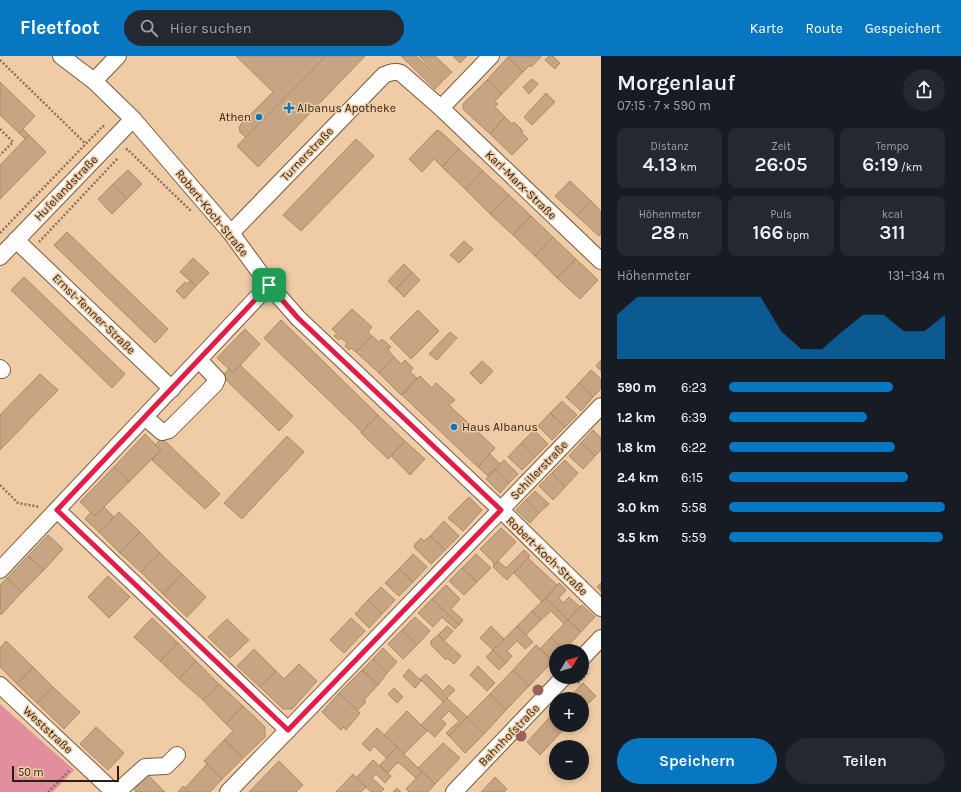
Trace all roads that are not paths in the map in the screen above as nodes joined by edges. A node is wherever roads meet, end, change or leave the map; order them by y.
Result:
1 (61, 56) edge
2 (118, 56) edge
3 (491, 56) edge
4 (94, 81) junction
5 (441, 108) junction
6 (133, 119) junction
7 (231, 233) junction
8 (16, 240) junction
9 (0, 257) edge
10 (601, 261) edge
11 (269, 285) junction
12 (199, 360) junction
13 (172, 389) junction
14 (601, 406) edge
15 (145, 417) junction
16 (57, 510) junction
17 (501, 510) junction
18 (0, 570) edge
19 (601, 608) edge
20 (601, 638) edge
21 (589, 659) edge
22 (567, 684) edge
23 (0, 686) edge
24 (288, 730) junction
25 (177, 755) dead end
26 (114, 792) edge
27 (117, 792) edge
28 (228, 792) edge
29 (454, 792) edge

1 - 4 street, Robert-Koch-Straße
2 - 4 street
3 - 5 street
4 - 6 street, Robert-Koch-Straße
5 - 7 street, Turnerstraße
5 - 10 street, Karl-Marx-Straße
6 - 7 street, Robert-Koch-Straße
6 - 8 street, Hufelandstraße
7 - 11 street, Robert-Koch-Straße
8 - 9 street, Hufelandstraße
8 - 13 street, Ernst-Tenner-Straße
11 - 12 street
11 - 17 street, Robert-Koch-Straße
12 - 13 street
12 - 15 street
13 - 15 street
14 - 17 street, Schillerstraße
15 - 16 street
16 - 18 street
16 - 24 street
17 - 19 street, Robert-Koch-Straße
17 - 24 street, Schillerstraße
20 - 21 street
22 - 29 street, Bahnhofstraße
23 - 26 street, Weststraße
24 - 28 street, Schillerstraße
25 - 27 street

